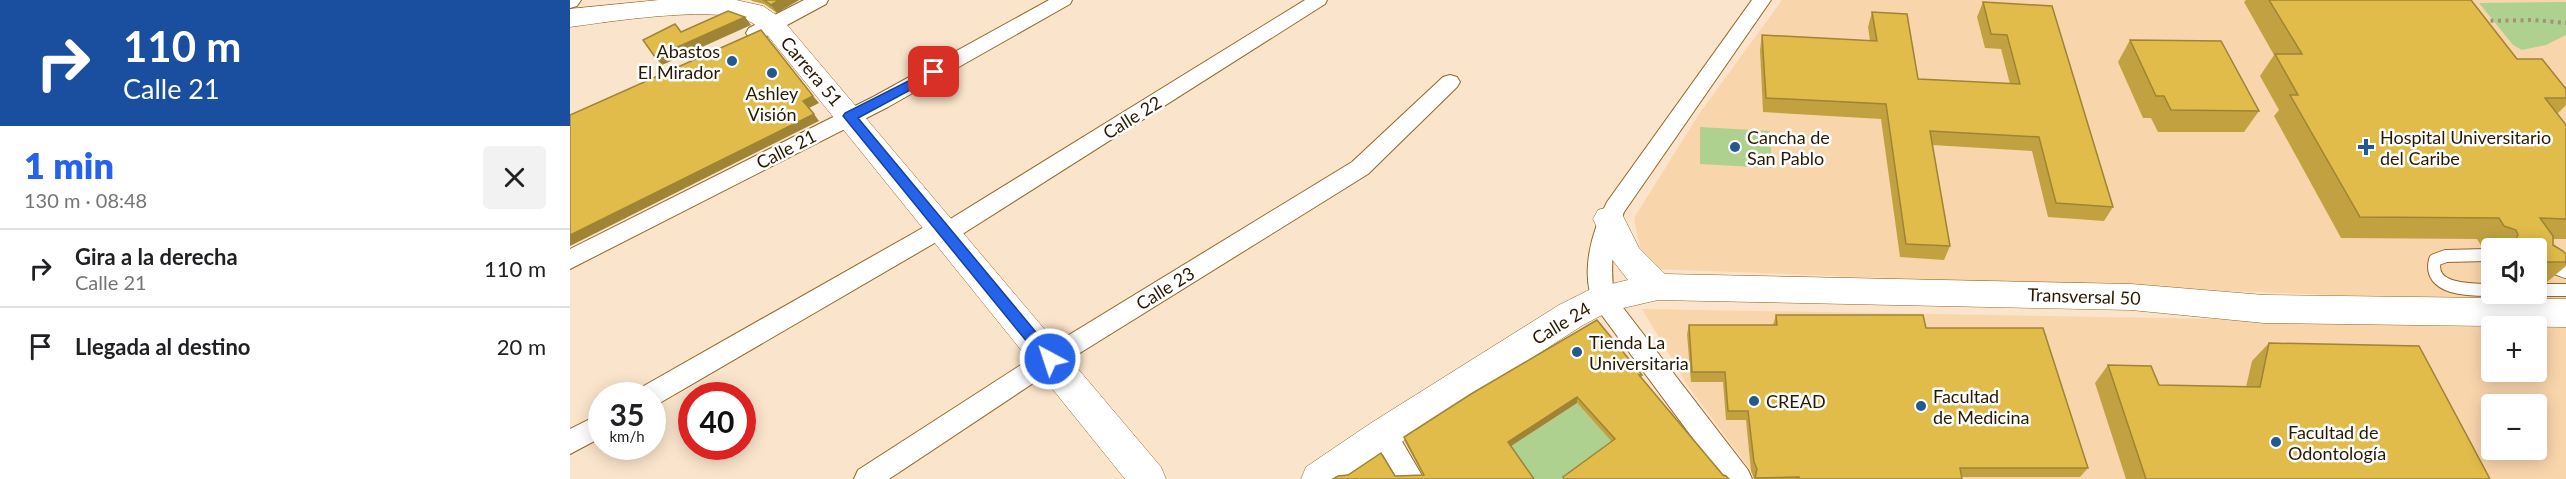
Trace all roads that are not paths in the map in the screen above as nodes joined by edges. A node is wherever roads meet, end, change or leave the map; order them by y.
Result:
1 (819, 0) edge
2 (1063, 0) edge
3 (1318, 0) edge
4 (1762, 0) edge
5 (570, 18) edge
6 (773, 25) junction
7 (741, 40) edge
8 (1450, 82) dead end
9 (850, 116) junction
10 (1609, 219) junction
11 (943, 231) junction
12 (2481, 255) edge
13 (570, 260) edge
14 (2547, 265) edge
15 (2566, 272) edge
16 (1658, 287) junction
17 (2481, 290) edge
18 (2547, 290) edge
19 (2566, 290) edge
20 (1603, 299) junction
21 (2566, 313) edge
22 (1050, 359) junction
23 (666, 386) edge
24 (588, 432) edge
25 (1384, 434) junction
26 (570, 442) edge
27 (867, 479) edge
28 (1148, 479) edge
29 (1319, 479) edge
30 (1411, 479) edge
31 (1739, 479) edge

1 - 6 street
2 - 9 street, Calle 21
3 - 11 street, Calle 22
4 - 10 street, Calle 24
5 - 6 street, Carrera 51
6 - 7 street
6 - 9 street, Carrera 51
8 - 22 street, Calle 23
9 - 11 street, Carrera 51
9 - 13 street, Calle 21
10 - 16 street
10 - 20 street, Calle 24
11 - 22 street, Carrera 51
11 - 23 street, Calle 22
12 - 17 lane
14 - 15 lane
16 - 20 street, Transversal 50
16 - 21 street, Transversal 50
18 - 19 lane
20 - 25 street, Calle 24
20 - 31 street
22 - 27 street, Calle 23
22 - 28 street, Carrera 51
24 - 26 street
25 - 29 street, Calle 24
25 - 30 street

